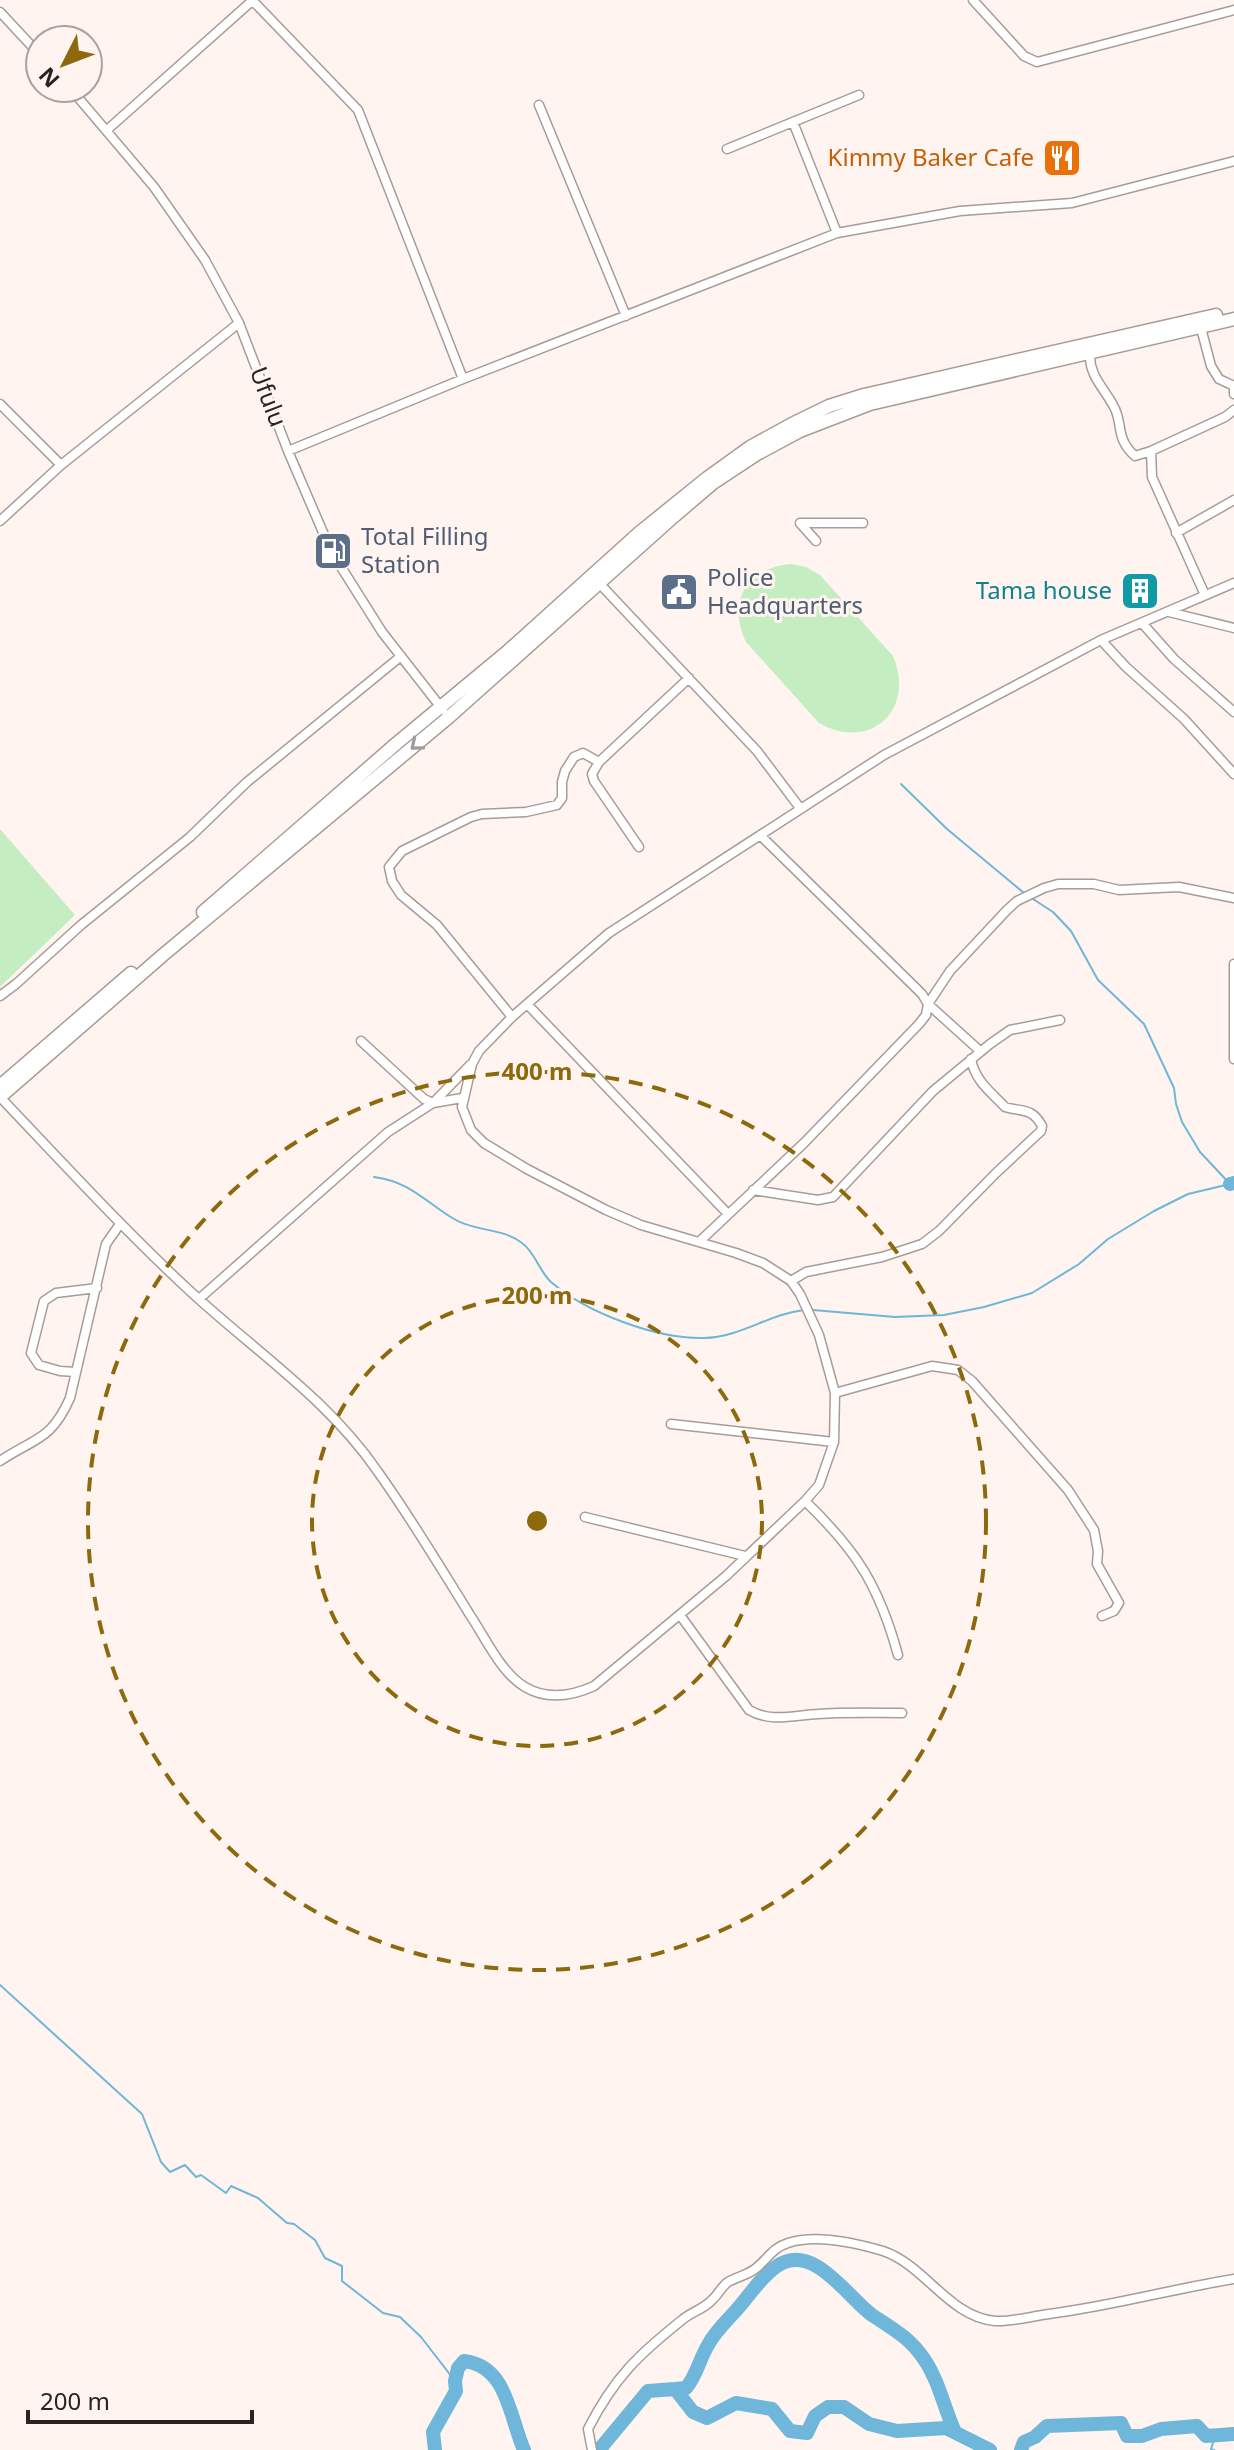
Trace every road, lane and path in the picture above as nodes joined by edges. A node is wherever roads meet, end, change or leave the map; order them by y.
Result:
1 (253, 0) edge
2 (973, 0) edge
3 (1232, 0) edge
4 (1234, 10) edge
5 (0, 12) edge
6 (24, 38) edge
7 (859, 95) dead end
8 (84, 104) edge
9 (539, 105) dead end
10 (793, 122) junction
11 (107, 130) junction
12 (727, 149) dead end
13 (1234, 161) edge
14 (837, 233) junction
15 (1234, 311) edge
16 (626, 316) junction
17 (1234, 319) edge
18 (239, 323) junction
19 (1201, 328) junction
20 (1090, 354) junction
21 (463, 379) junction
22 (1234, 394) edge
23 (0, 404) edge
24 (1234, 410) edge
25 (288, 451) junction
26 (1151, 451) junction
27 (61, 465) junction
28 (1234, 500) edge
29 (0, 521) edge
30 (863, 523) dead end
31 (1176, 533) junction
32 (816, 541) dead end
33 (599, 583) junction
34 (1234, 583) edge
35 (1205, 595) junction
36 (1167, 612) junction
37 (1142, 623) junction
38 (1234, 628) edge
39 (1101, 640) junction
40 (400, 657) junction
41 (689, 678) junction
42 (446, 712) junction
43 (1234, 712) edge
44 (599, 762) junction
45 (1234, 774) edge
46 (800, 808) junction
47 (760, 835) junction
48 (639, 847) dead end
49 (1234, 898) edge
50 (1234, 964) edge
51 (0, 996) edge
52 (527, 1004) junction
53 (928, 1004) junction
54 (512, 1017) junction
55 (1060, 1020) dead end
56 (361, 1041) dead end
57 (980, 1051) junction
58 (971, 1059) junction
59 (1234, 1059) edge
60 (472, 1064) junction
61 (0, 1086) edge
62 (0, 1097) edge
63 (462, 1098) junction
64 (433, 1103) junction
65 (753, 1190) junction
66 (728, 1214) junction
67 (120, 1224) junction
68 (699, 1242) junction
69 (791, 1281) junction
70 (97, 1288) junction
71 (199, 1299) junction
72 (76, 1372) junction
73 (835, 1393) junction
74 (671, 1424) dead end
75 (834, 1442) junction
76 (0, 1461) edge
77 (805, 1501) junction
78 (585, 1517) dead end
79 (745, 1556) junction
80 (680, 1615) junction
81 (1102, 1616) dead end
82 (898, 1655) dead end
83 (902, 1713) dead end
84 (1234, 2279) edge
85 (592, 2450) edge

1 - 11 street
1 - 21 street
2 - 4 street
3 - 4 street
5 - 6 street
7 - 10 street
8 - 11 street, Ufulu
9 - 16 street
10 - 12 street
10 - 14 street
11 - 18 street, Ufulu
13 - 14 street
14 - 16 street
15 - 42 highway
16 - 21 street
17 - 19 highway
18 - 25 street, Ufulu
18 - 27 street
19 - 20 highway
19 - 22 street
20 - 26 street
20 - 33 highway
21 - 25 street
23 - 27 street
24 - 26 street
25 - 40 street, Ufulu
26 - 31 street
27 - 29 street
28 - 31 street
30 - 32 street
31 - 35 street
33 - 41 street
33 - 42 highway
34 - 35 street
35 - 36 street
36 - 37 street
36 - 38 street
37 - 39 street
37 - 43 street
39 - 45 street
39 - 46 street
40 - 42 street, Ufulu
40 - 51 street
41 - 44 street
41 - 46 street
42 - 61 highway
42 -> 62 highway
44 - 48 street
44 - 54 street
46 - 47 street
47 - 52 street
47 - 53 street
49 - 53 street
50 - 59 street
52 - 54 street
52 - 66 street
53 - 57 street
53 - 65 street
54 - 60 street
55 - 57 street
56 - 64 street
57 - 58 street
58 - 65 street
58 - 69 street
60 - 63 street
60 - 64 street
62 - 67 street
63 - 64 street
63 - 68 street
64 - 71 street
65 - 66 street
66 - 68 street
67 - 70 street
67 - 71 street
68 - 69 street
69 - 73 street
70 - 72 street
70 - 72 street
71 - 80 street
72 - 76 street
73 - 75 street
73 - 81 street
74 - 75 street
75 - 77 street
77 - 79 street
77 - 82 street
78 - 79 street
79 - 80 street
80 - 83 street
84 - 85 street

